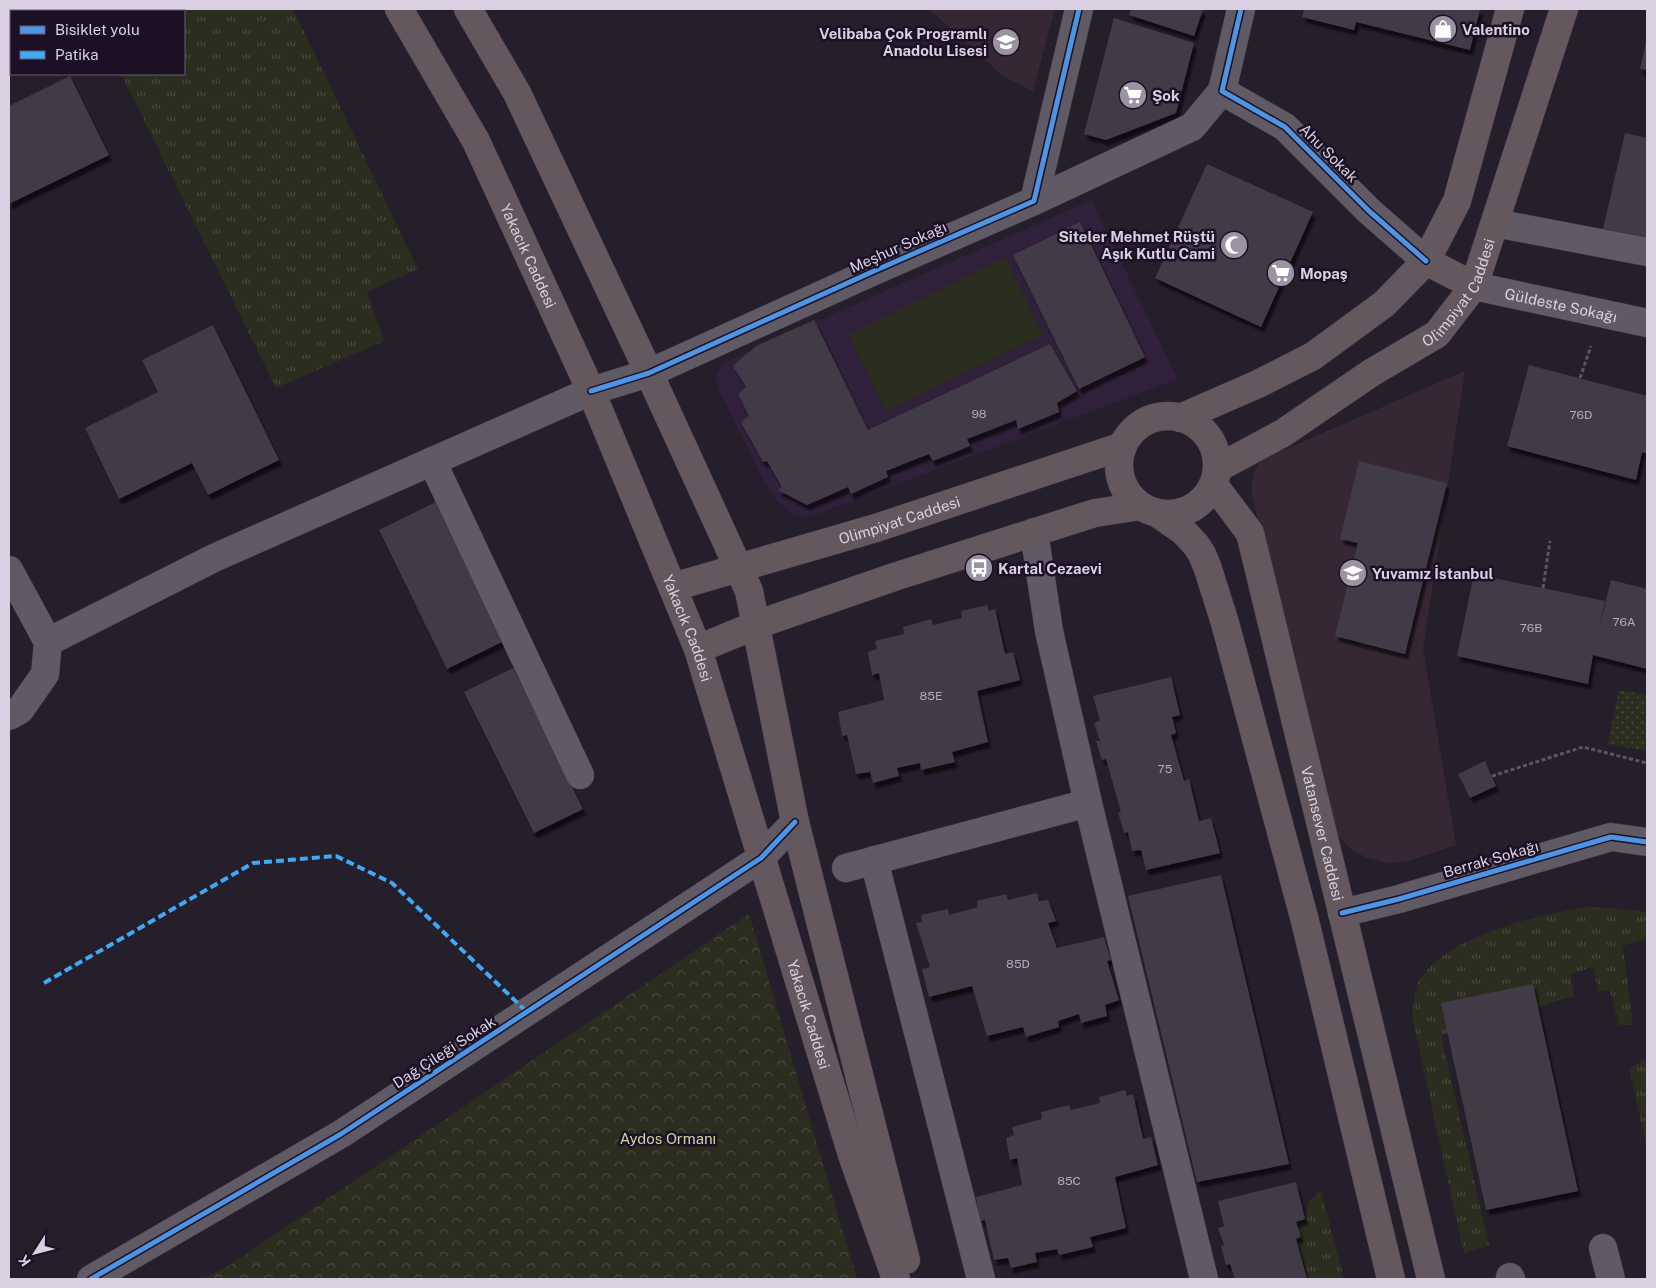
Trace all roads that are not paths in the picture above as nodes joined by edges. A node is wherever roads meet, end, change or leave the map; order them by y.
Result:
1 (399, 9) edge
2 (468, 9) edge
3 (1079, 9) edge
4 (1241, 9) edge
5 (1510, 9) edge
6 (1564, 9) edge
7 (1222, 91) junction
8 (1034, 201) junction
9 (1495, 223) junction
10 (1647, 252) edge
11 (1426, 261) junction
12 (1474, 286) junction
13 (1647, 323) edge
14 (649, 373) junction
15 (591, 391) junction
16 (1180, 418) junction
17 (1123, 446) junction
18 (432, 461) junction
19 (1216, 476) junction
20 (1149, 510) junction
21 (1034, 532) junction
22 (738, 569) junction
23 (9, 570) edge
24 (673, 587) junction
25 (756, 625) junction
26 (48, 642) junction
27 (698, 649) junction
28 (9, 716) edge
29 (580, 775) dead end
30 (1088, 803) junction
31 (795, 822) junction
32 (1647, 842) edge
33 (761, 858) junction
34 (874, 860) junction
35 (846, 868) dead end
36 (1342, 913) junction
37 (1305, 921) junction
38 (1603, 1248) dead end
39 (91, 1279) edge
40 (896, 1279) edge
41 (911, 1279) edge
42 (981, 1279) edge
43 (1204, 1279) edge
44 (1391, 1279) edge
45 (1431, 1279) edge
46 (1611, 1279) edge

1 - 15 main road, Yakacık Caddesi
2 - 14 main road, Yakacık Caddesi
3 - 8 street
4 - 7 street
5 - 11 main road
6 - 9 main road, Olimpiyat Caddesi
7 - 8 street, Meşhur Sokağı
7 - 11 street, Ahu Sokak
8 - 14 street, Meşhur Sokağı
9 - 10 street
9 - 12 main road, Olimpiyat Caddesi
11 - 12 main road
11 - 16 main road
12 - 13 street, Güldeste Sokağı
12 - 19 main road, Olimpiyat Caddesi
14 - 15 street, Meşhur Sokağı
14 - 22 main road, Yakacık Caddesi
15 - 18 street, Meşhur Sokağı
15 - 24 main road, Yakacık Caddesi
16 - 17 main road
16 - 19 main road
17 - 20 main road
17 - 22 main road, Olimpiyat Caddesi
18 - 26 street, Meşhur Sokağı
18 - 29 street
19 - 20 main road
19 - 36 main road, Vatansever Caddesi
20 - 21 main road
20 - 37 main road
21 - 25 main road
21 - 30 street
22 - 24 main road, Olimpiyat Caddesi
22 - 25 main road, Yakacık Caddesi
23 - 26 street
24 - 27 main road, Yakacık Caddesi
25 - 27 main road
25 - 31 main road, Yakacık Caddesi
26 - 28 street
27 - 33 main road, Yakacık Caddesi
30 - 34 street
30 - 43 street
31 - 33 street, Dağ Çileği Sokak
31 - 41 main road, Yakacık Caddesi
32 - 36 street, Berrak Sokağı
33 - 39 street, Dağ Çileği Sokak
33 - 40 main road, Yakacık Caddesi
34 - 35 street
34 - 42 street
36 - 37 main road
36 - 45 main road, Vatansever Caddesi
37 - 44 main road
38 - 46 street

